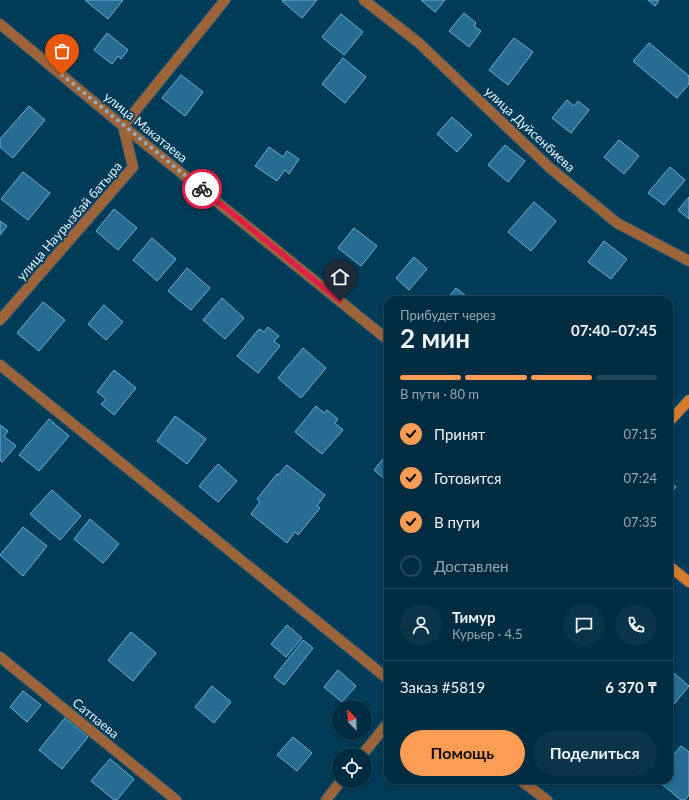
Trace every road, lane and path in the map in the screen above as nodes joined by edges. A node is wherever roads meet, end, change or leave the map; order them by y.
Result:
1 (225, 0) edge
2 (364, 0) edge
3 (0, 24) edge
4 (123, 126) junction
5 (689, 261) edge
6 (0, 320) edge
7 (384, 337) edge
8 (0, 365) edge
9 (689, 400) edge
10 (673, 418) edge
11 (673, 569) edge
12 (689, 582) edge
13 (0, 657) edge
14 (384, 676) edge
15 (384, 728) edge
16 (368, 748) edge
17 (525, 784) edge
18 (335, 788) edge
19 (176, 800) edge
20 (326, 800) edge
21 (547, 800) edge

1 - 4 street
2 - 5 street, улица Дуйсенбиева
3 - 4 street, улица Макатаева
4 - 6 street, улица Наурызбай батыра
4 - 7 street, улица Макатаева
8 - 14 street
9 - 10 street
11 - 12 street
13 - 19 street, Сатпаева
15 - 16 street
17 - 21 street
18 - 20 street

